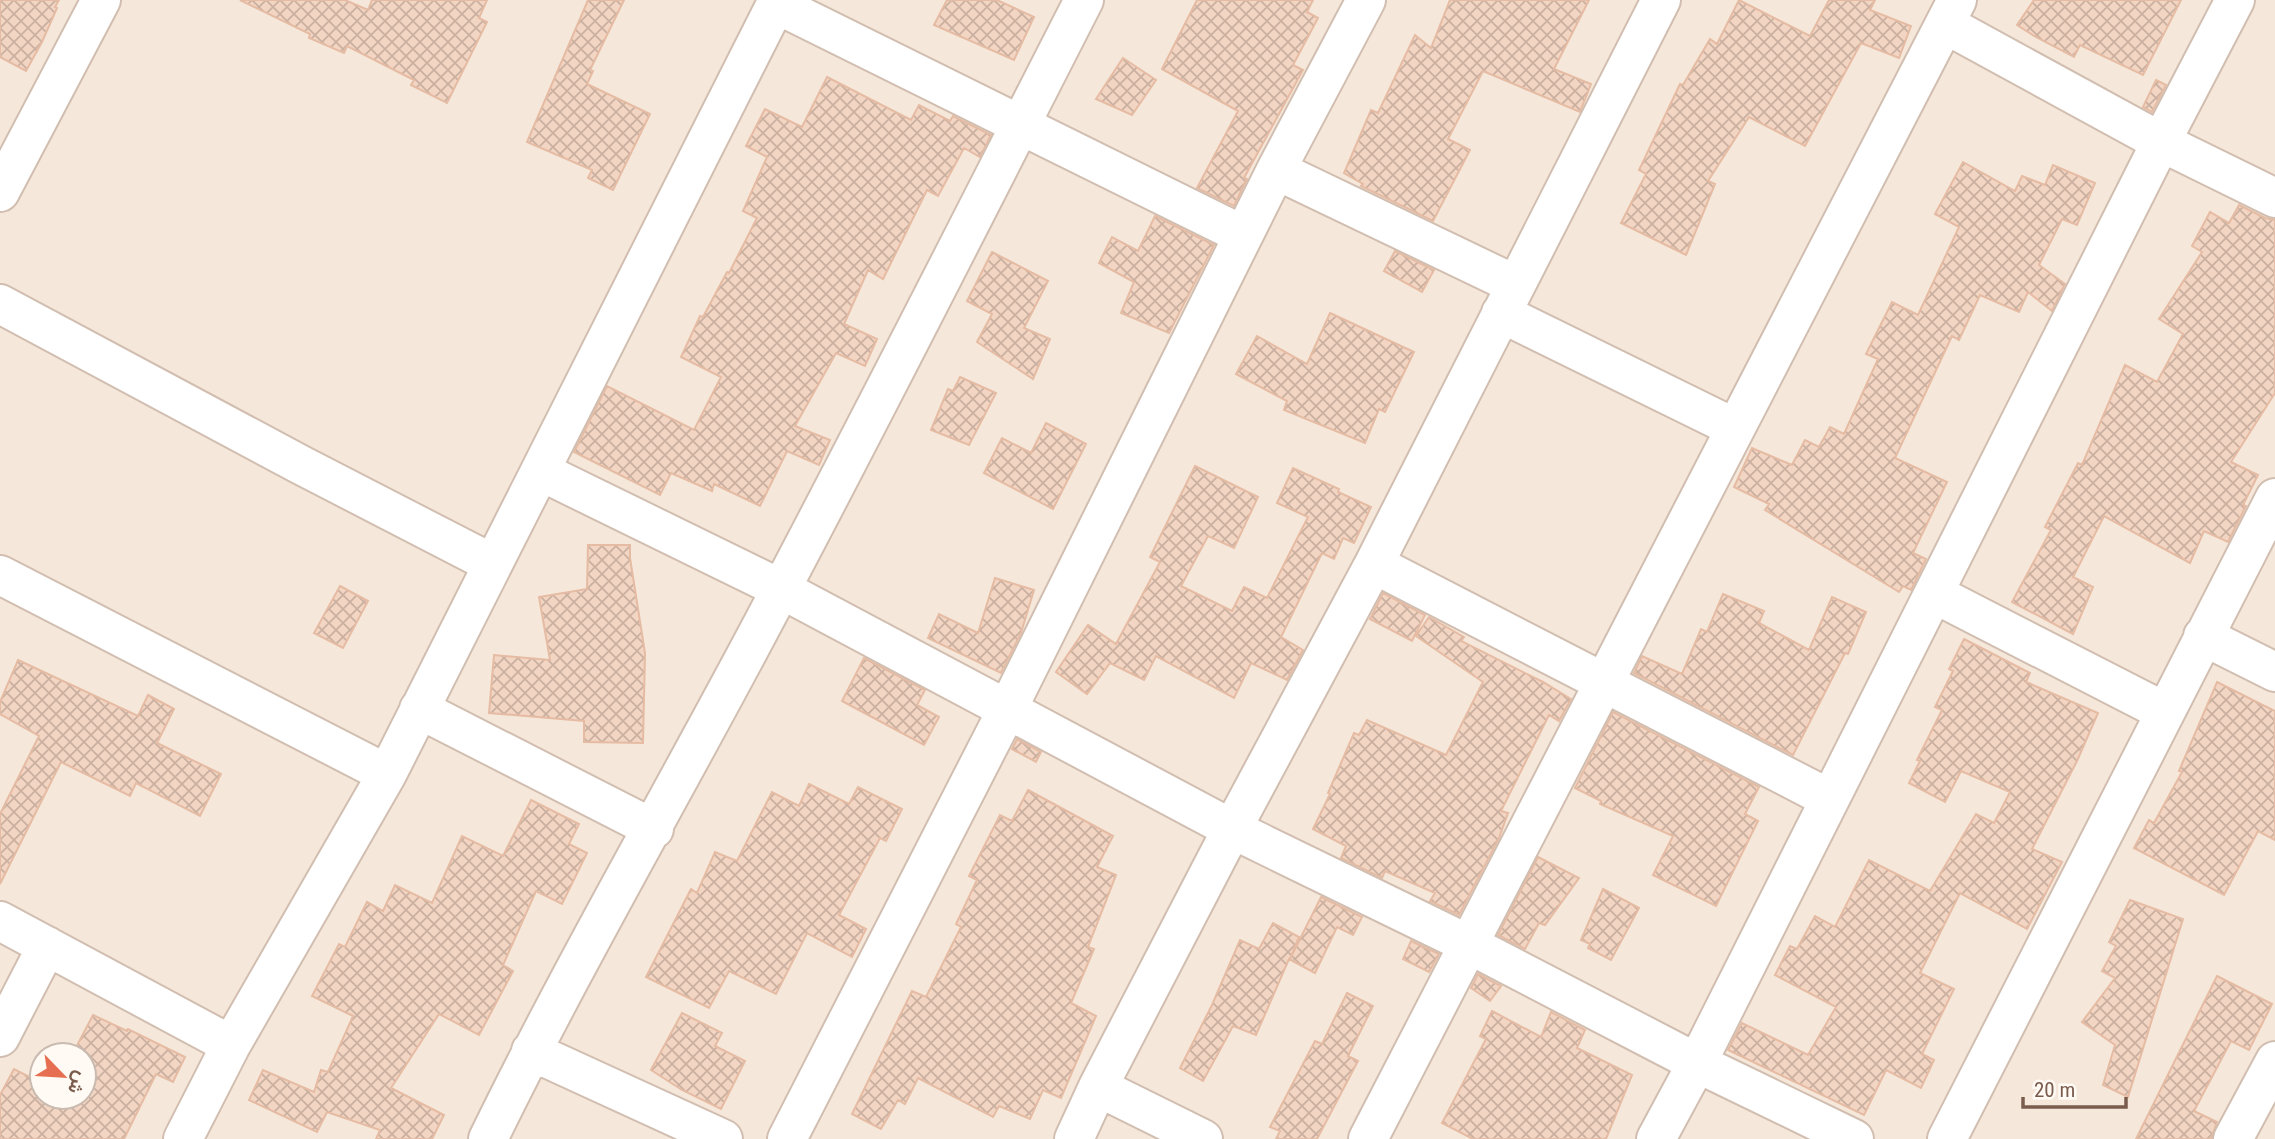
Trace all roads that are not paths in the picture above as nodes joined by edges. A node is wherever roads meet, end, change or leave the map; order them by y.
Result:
1 (101, 0) edge
2 (1084, 0) edge
3 (1367, 0) edge
4 (1661, 0) edge
5 (2235, 0) edge
6 (777, 2) edge
7 (1951, 12) edge
8 (1020, 125) junction
9 (2161, 142) junction
10 (1276, 170) junction
11 (1, 185) edge
12 (2275, 198) edge
13 (1243, 235) junction
14 (1508, 299) junction
15 (0, 304) edge
16 (1735, 428) junction
17 (540, 471) junction
18 (2275, 498) edge
19 (493, 564) junction
20 (1374, 564) junction
21 (0, 575) edge
22 (781, 590) junction
23 (1935, 594) junction
24 (2203, 636) junction
25 (2275, 672) edge
26 (1604, 683) junction
27 (1008, 708) junction
28 (419, 709) junction
29 (2165, 712) junction
30 (387, 774) junction
31 (1830, 799) junction
32 (654, 829) junction
33 (1232, 829) junction
34 (0, 921) edge
35 (1470, 945) junction
36 (47, 946) junction
37 (0, 1037) edge
38 (230, 1045) junction
39 (531, 1051) junction
40 (2275, 1061) edge
41 (1697, 1063) junction
42 (1098, 1087) junction
43 (183, 1139) edge
44 (488, 1139) edge
45 (723, 1139) edge
46 (787, 1139) edge
47 (1074, 1139) edge
48 (1203, 1139) edge
49 (1368, 1139) edge
50 (1656, 1139) edge
51 (1853, 1139) edge
52 (1947, 1139) edge
53 (2233, 1139) edge

1 - 11 street
2 - 8 street
3 - 10 street
4 - 14 street
5 - 9 street
6 - 8 street
6 - 17 street
7 - 9 street
7 - 16 street
8 - 13 street
8 - 22 street
9 - 12 street
9 - 23 street
10 - 13 street
10 - 14 street
13 - 27 street
14 - 16 street
14 - 20 street
15 - 19 street
16 - 26 street
17 - 19 street
17 - 22 street
18 - 24 street
19 - 28 street
20 - 26 street
20 - 33 street
21 - 30 street
22 - 27 street
22 - 32 street
23 - 29 street
23 - 31 street
24 - 25 street
24 - 29 street
26 - 31 street
26 - 35 street
27 - 33 street
27 - 46 street
28 - 30 street
28 - 32 street
29 - 52 street
30 - 38 street
31 - 41 street
32 - 39 street
33 - 35 street
33 - 42 street
34 - 36 street
35 - 41 street
35 - 49 street
36 - 37 street
36 - 38 street
38 - 43 street
39 - 44 street
39 - 45 street
40 - 53 street
41 - 50 street
41 - 51 street
42 - 47 street
42 - 48 street

